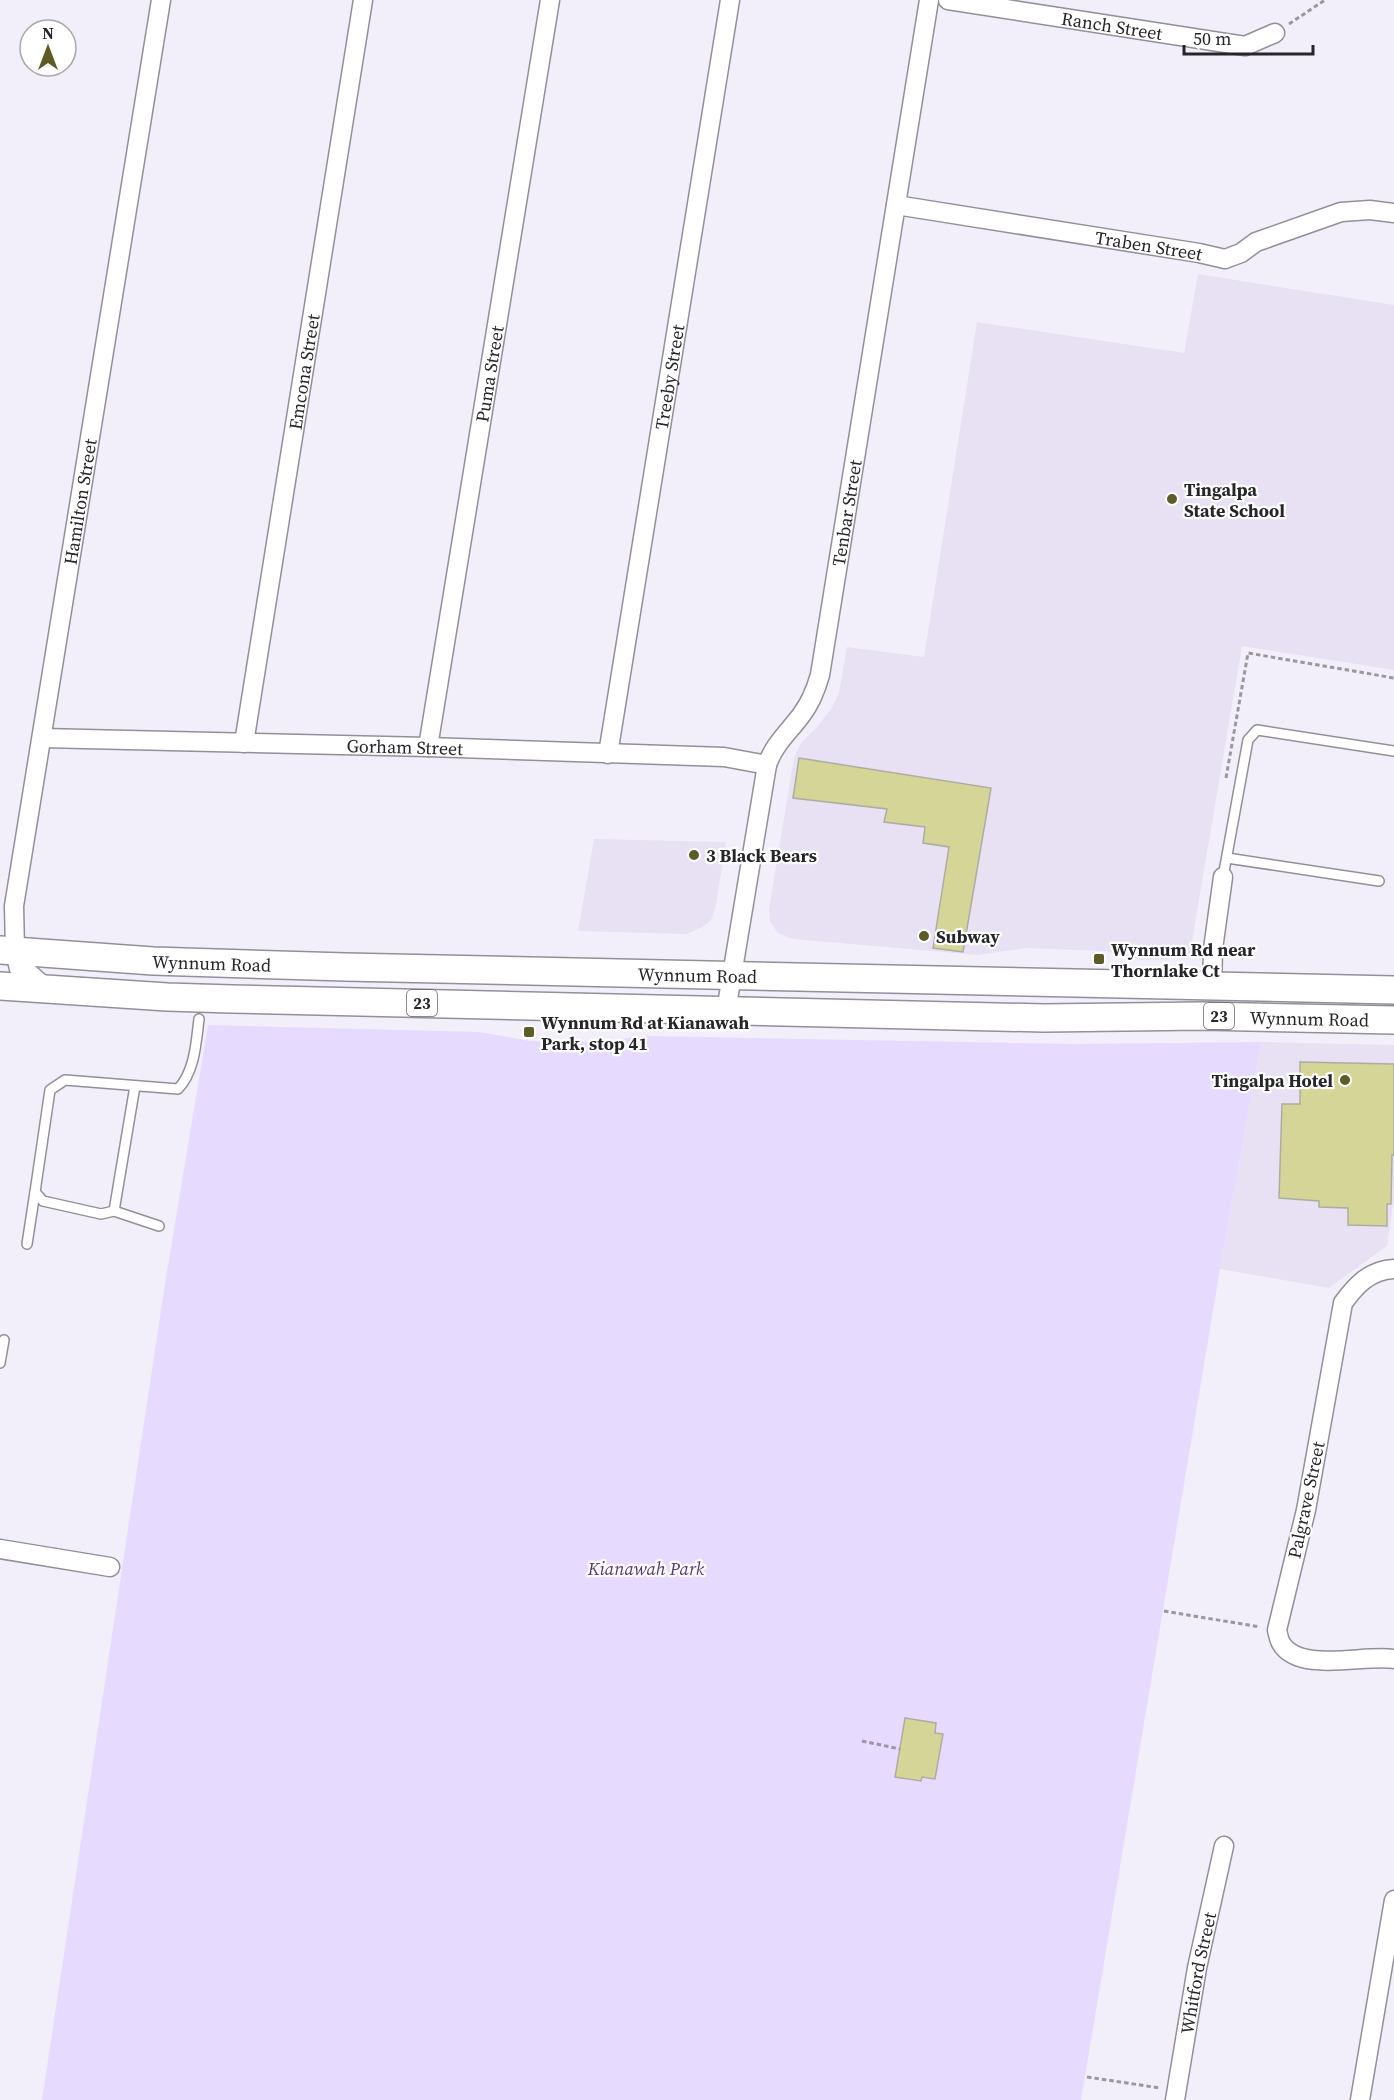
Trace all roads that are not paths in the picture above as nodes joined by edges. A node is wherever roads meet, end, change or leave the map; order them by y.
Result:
1 (161, 0) edge
2 (363, 0) edge
3 (550, 0) edge
4 (730, 0) edge
5 (929, 0) edge
6 (948, 0) edge
7 (1275, 33) road end
8 (896, 206) junction
9 (1394, 213) edge
10 (42, 738) junction
11 (244, 743) junction
12 (428, 747) junction
13 (1394, 751) edge
14 (608, 754) junction
15 (767, 765) junction
16 (1227, 858) junction
17 (1223, 877) joint
18 (1379, 881) dead end
19 (7, 951) edge
20 (345, 967) junction
21 (732, 974) junction
22 (0, 986) edge
23 (1212, 987) junction
24 (47, 989) junction
25 (1394, 990) edge
26 (369, 1002) junction
27 (726, 1011) junction
28 (200, 1019) dead end
29 (1394, 1020) edge
30 (135, 1086) junction
31 (35, 1192) junction
32 (114, 1211) junction
33 (159, 1226) dead end
34 (27, 1244) dead end
35 (1394, 1269) edge
36 (4, 1340) dead end
37 (0, 1362) edge
38 (0, 1549) edge
39 (110, 1568) dead end
40 (1394, 1659) edge
41 (1224, 1846) dead end
42 (1394, 1900) edge
43 (1175, 2095) edge
44 (1360, 2100) edge

1 - 10 street, Hamilton Street
2 - 11 street, Emcona Street
3 - 12 street, Puma Street
4 - 14 street, Treeby Street
5 - 8 street, Tenbar Street
6 - 7 street, Ranch Street
8 - 9 street, Traben Street
8 - 15 street, Tenbar Street
10 - 11 street, Gorham Street
10 - 19 street, Hamilton Street
11 - 12 street, Gorham Street
12 - 14 street, Gorham Street
13 - 16 lane
14 - 15 street, Gorham Street
15 - 21 street, Tenbar Street
16 - 17 lane
16 - 18 lane
17 - 23 street
19 - 20 main road, Wynnum Road / 23
19 - 24 street
20 - 21 main road, Wynnum Road / 23
20 - 26 main road
21 - 23 main road, Wynnum Road / 23
21 - 27 street, Tenbar Street
22 - 24 main road, Wynnum Road / 23
23 - 25 main road, Wynnum Road / 23
24 - 26 main road, Wynnum Road / 23
26 - 27 main road, Wynnum Road / 23
27 - 29 main road, Wynnum Road / 23
28 - 30 lane
30 - 31 lane
30 - 32 lane
31 - 32 lane
31 - 34 lane
32 - 33 lane
35 - 40 street, Palgrave Street
36 - 37 lane
38 - 39 street
41 - 43 street, Whitford Street
42 - 44 street

